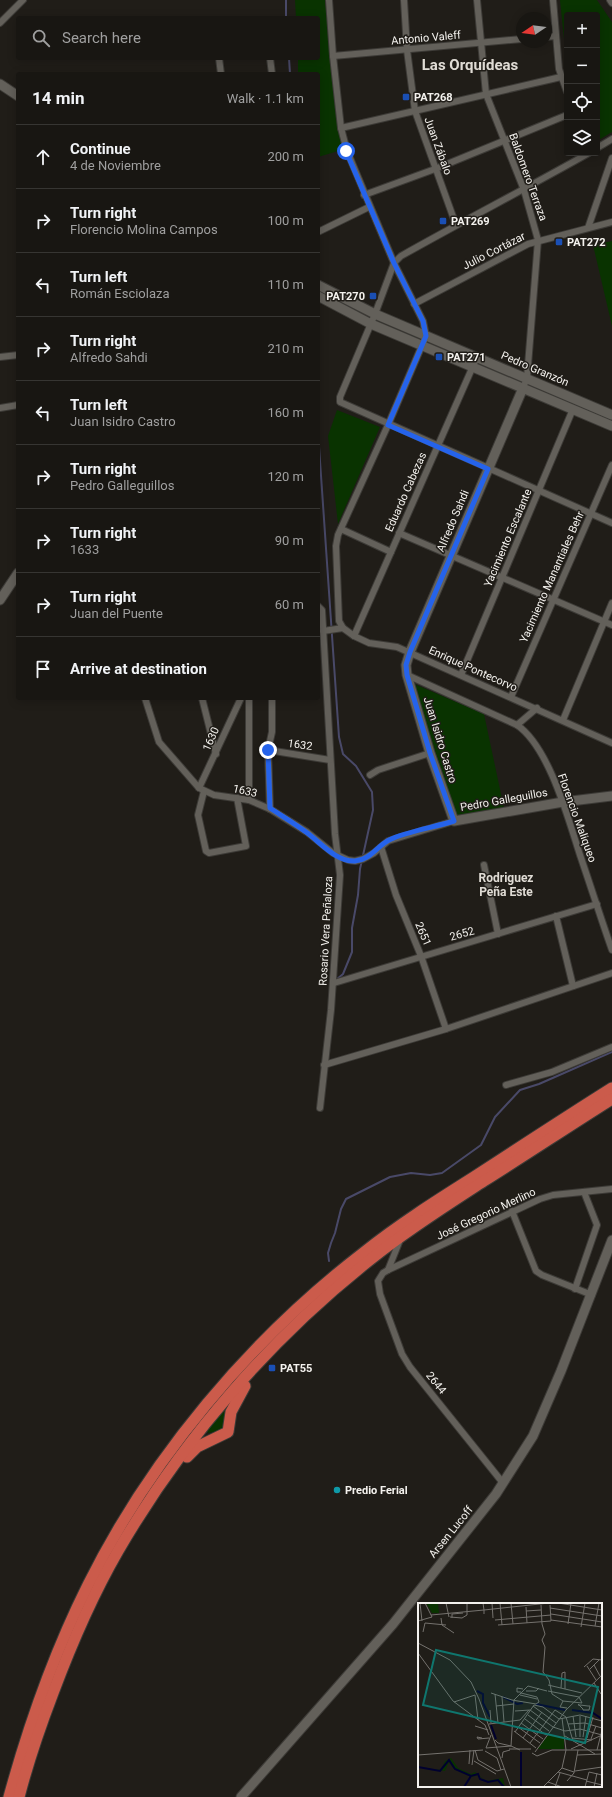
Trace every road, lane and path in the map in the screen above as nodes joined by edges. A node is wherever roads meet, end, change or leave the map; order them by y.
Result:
1 (24, 0) edge
2 (329, 0) edge
3 (404, 0) edge
4 (477, 0) edge
5 (553, 0) edge
6 (610, 0) edge
7 (612, 3) edge
8 (0, 23) edge
9 (552, 36) edge
10 (556, 36) junction
11 (516, 40) edge
12 (480, 43) junction
13 (407, 50) junction
14 (333, 56) junction
15 (219, 60) edge
16 (270, 60) edge
17 (221, 72) edge
18 (272, 72) edge
19 (562, 77) junction
20 (0, 84) edge
21 (564, 84) edge
22 (486, 94) junction
23 (16, 95) edge
24 (415, 111) junction
25 (564, 116) edge
26 (340, 128) junction
27 (612, 138) edge
28 (505, 141) junction
29 (600, 146) edge
30 (584, 156) edge
31 (612, 158) edge
32 (435, 169) junction
33 (524, 190) junction
34 (364, 195) junction
35 (370, 207) junction
36 (612, 222) edge
37 (456, 224) junction
38 (588, 228) junction
39 (320, 231) edge
40 (538, 240) junction
41 (394, 263) junction
42 (320, 286) edge
43 (320, 297) edge
44 (414, 304) junction
45 (375, 314) junction
46 (371, 324) junction
47 (426, 336) junction
48 (422, 345) junction
49 (16, 355) edge
50 (0, 357) edge
51 (477, 357) junction
52 (472, 366) junction
53 (527, 378) junction
54 (523, 388) junction
55 (16, 405) edge
56 (0, 408) edge
57 (573, 409) junction
58 (612, 416) edge
59 (388, 425) junction
60 (612, 426) edge
61 (438, 446) junction
62 (612, 465) edge
63 (488, 469) junction
64 (539, 491) junction
65 (591, 514) junction
66 (612, 523) edge
67 (341, 529) junction
68 (399, 534) junction
69 (391, 552) junction
70 (451, 556) junction
71 (16, 576) edge
72 (502, 578) junction
73 (0, 600) edge
74 (553, 600) junction
75 (612, 603) edge
76 (320, 608) edge
77 (604, 621) junction
78 (612, 625) edge
79 (343, 628) junction
80 (323, 631) junction
81 (354, 636) junction
82 (410, 652) junction
83 (406, 665) joint
84 (407, 675) junction
85 (461, 675) junction
86 (511, 697) junction
87 (146, 700) edge
88 (202, 700) edge
89 (240, 700) edge
90 (249, 700) edge
91 (272, 700) edge
92 (537, 708) junction
93 (563, 720) junction
94 (517, 725) junction
95 (611, 742) edge
96 (268, 750) junction
97 (430, 753) junction
98 (216, 754) junction
99 (330, 760) junction
100 (370, 774) dead end
101 (201, 789) junction
102 (612, 796) edge
103 (237, 798) junction
104 (249, 800) junction
105 (563, 802) junction
106 (270, 808) junction
107 (454, 821) junction
108 (380, 847) junction
109 (338, 856) junction
110 (484, 865) dead end
111 (596, 904) junction
112 (556, 916) junction
113 (498, 934) junction
114 (612, 950) edge
115 (422, 956) junction
116 (612, 973) edge
117 (334, 983) junction
118 (573, 986) junction
119 (446, 1030) junction
120 (612, 1047) edge
121 (324, 1065) junction
122 (506, 1085) dead end
123 (612, 1088) edge
124 (612, 1099) edge
125 (320, 1108) dead end
126 (612, 1189) edge
127 (584, 1192) junction
128 (512, 1211) junction
129 (401, 1236) junction
130 (612, 1240) edge
131 (388, 1270) junction
132 (378, 1281) joint
133 (575, 1289) junction
134 (592, 1295) junction
135 (256, 1366) junction
136 (168, 1473) junction
137 (504, 1483) junction
138 (9, 1797) edge
139 (19, 1797) edge
140 (242, 1797) edge

1 - 8 street
2 - 14 street
3 - 13 street, Juan Zábalo
4 - 12 street, Baldomero Terraza
5 - 10 street
6 - 7 street
9 - 10 street
10 - 19 street
11 - 12 street, Antonio Valeff
12 - 13 street, Antonio Valeff
12 - 22 street, Baldomero Terraza
13 - 14 street, Antonio Valeff
13 - 24 street, Juan Zábalo
14 - 26 street
15 - 17 street
16 - 18 street
19 - 21 street
19 - 22 street
20 - 23 street
22 - 24 street
22 - 28 street, Baldomero Terraza
24 - 26 street
24 - 32 street, Juan Zábalo
25 - 28 street
26 - 34 street
27 - 29 street
28 - 32 street
28 - 33 street, Baldomero Terraza
30 - 33 street
31 - 38 street
32 - 34 street
32 - 37 street, Juan Zábalo
33 - 37 street
33 - 40 street, Baldomero Terraza
34 - 35 street
35 - 39 street
35 - 41 street
36 - 38 street, Julio Cortázar
37 - 41 street
38 - 40 street, Julio Cortázar
40 - 44 street, Julio Cortázar
40 - 53 street, Baldomero Terraza
41 - 44 street
41 - 45 street
42 - 45 street, Pedro Granzón
43 - 46 street, Pedro Granzón
44 - 47 street
45 - 46 street
45 - 47 street, Pedro Granzón
46 - 48 street, Pedro Granzón
46 - 59 street
47 - 48 street
47 - 51 street, Pedro Granzón
48 - 52 street, Pedro Granzón
48 - 59 street
49 - 50 street
51 - 52 street, Eduardo Cabezas
51 - 53 street, Pedro Granzón
52 - 54 street, Pedro Granzón
52 - 61 street, Eduardo Cabezas
53 - 54 street, Baldomero Terraza
53 - 58 street, Pedro Granzón
54 - 57 street, Pedro Granzón
54 - 63 street, Alfredo Sahdi
55 - 56 street
57 - 60 street, Pedro Granzón
57 - 64 street, Yacimiento Escalante
59 - 61 street
59 - 67 street
61 - 63 street
61 - 68 street, Eduardo Cabezas
62 - 65 street, Yacimiento Manantiales Behr
63 - 64 street
63 - 70 street, Alfredo Sahdi
64 - 65 street
64 - 72 street, Yacimiento Escalante
65 - 66 street
65 - 74 street, Yacimiento Manantiales Behr
67 - 69 street
67 - 79 street
68 - 69 street, Eduardo Cabezas
68 - 70 street
69 - 81 street, Eduardo Cabezas
70 - 72 street
70 - 82 street, Alfredo Sahdi
71 - 73 street
72 - 74 street
72 - 85 street, Yacimiento Escalante
74 - 77 street
74 - 86 street, Yacimiento Manantiales Behr
75 - 77 street
76 - 80 street, Rosario Vera Peñaloza
77 - 78 street
77 - 93 street
79 - 80 street
79 - 81 street, Enrique Pontecorvo
80 - 99 street, Rosario Vera Peñaloza
81 - 82 street, Enrique Pontecorvo
82 - 83 street, Alfredo Sahdi
82 - 85 street, Enrique Pontecorvo
83 - 84 street, Juan Isidro Castro
84 - 94 street, Florencio Maliqueo
84 - 97 street, Juan Isidro Castro
85 - 86 street, Enrique Pontecorvo
86 - 92 street, Enrique Pontecorvo
87 - 101 street
88 - 98 street
89 - 98 street, 1630
90 - 104 street
91 - 96 street
92 - 93 street, Enrique Pontecorvo
92 - 94 street
93 - 95 street, Enrique Pontecorvo
94 - 105 street, Florencio Maliqueo
96 - 99 street, 1632
96 - 106 street
97 - 100 street
97 - 107 street, Juan Isidro Castro
98 - 101 street, 1630
99 - 109 street, Rosario Vera Peñaloza
101 - 103 street, 1633
101 - 103 street, 1630
102 - 105 street, Pedro Galleguillos
103 - 104 street, 1633
104 - 106 street, 1633
105 - 107 street, Pedro Galleguillos
105 - 111 street, Florencio Maliqueo
106 - 109 street, 1633
107 - 108 street, Pedro Galleguillos
108 - 109 street, Pedro Galleguillos
108 - 115 street, 2651
109 - 117 street, Rosario Vera Peñaloza
110 - 113 street
111 - 112 street, 2652
111 - 114 street, Florencio Maliqueo
112 - 113 street, 2652
112 - 118 street
113 - 115 street, 2652
115 - 117 street, 2652
115 - 119 street, 2651
116 - 118 street
117 - 121 street, Rosario Vera Peñaloza
118 - 119 street
119 - 121 street
120 - 122 street
121 - 125 street, Rosario Vera Peñaloza
123 - 138 highway
124 - 129 highway
126 - 127 street, José Gregorio Merlino
127 - 128 street, José Gregorio Merlino
127 - 133 street
128 - 131 street, José Gregorio Merlino
128 - 133 street
129 - 131 street
129 - 135 highway
130 - 134 street, Arsen Lucoff
131 - 132 street, José Gregorio Merlino
132 - 137 street, 2644
133 - 134 street
134 - 137 street, Arsen Lucoff
135 - 136 highway
135 - 136 highway
136 - 139 highway
137 - 140 street, Arsen Lucoff

